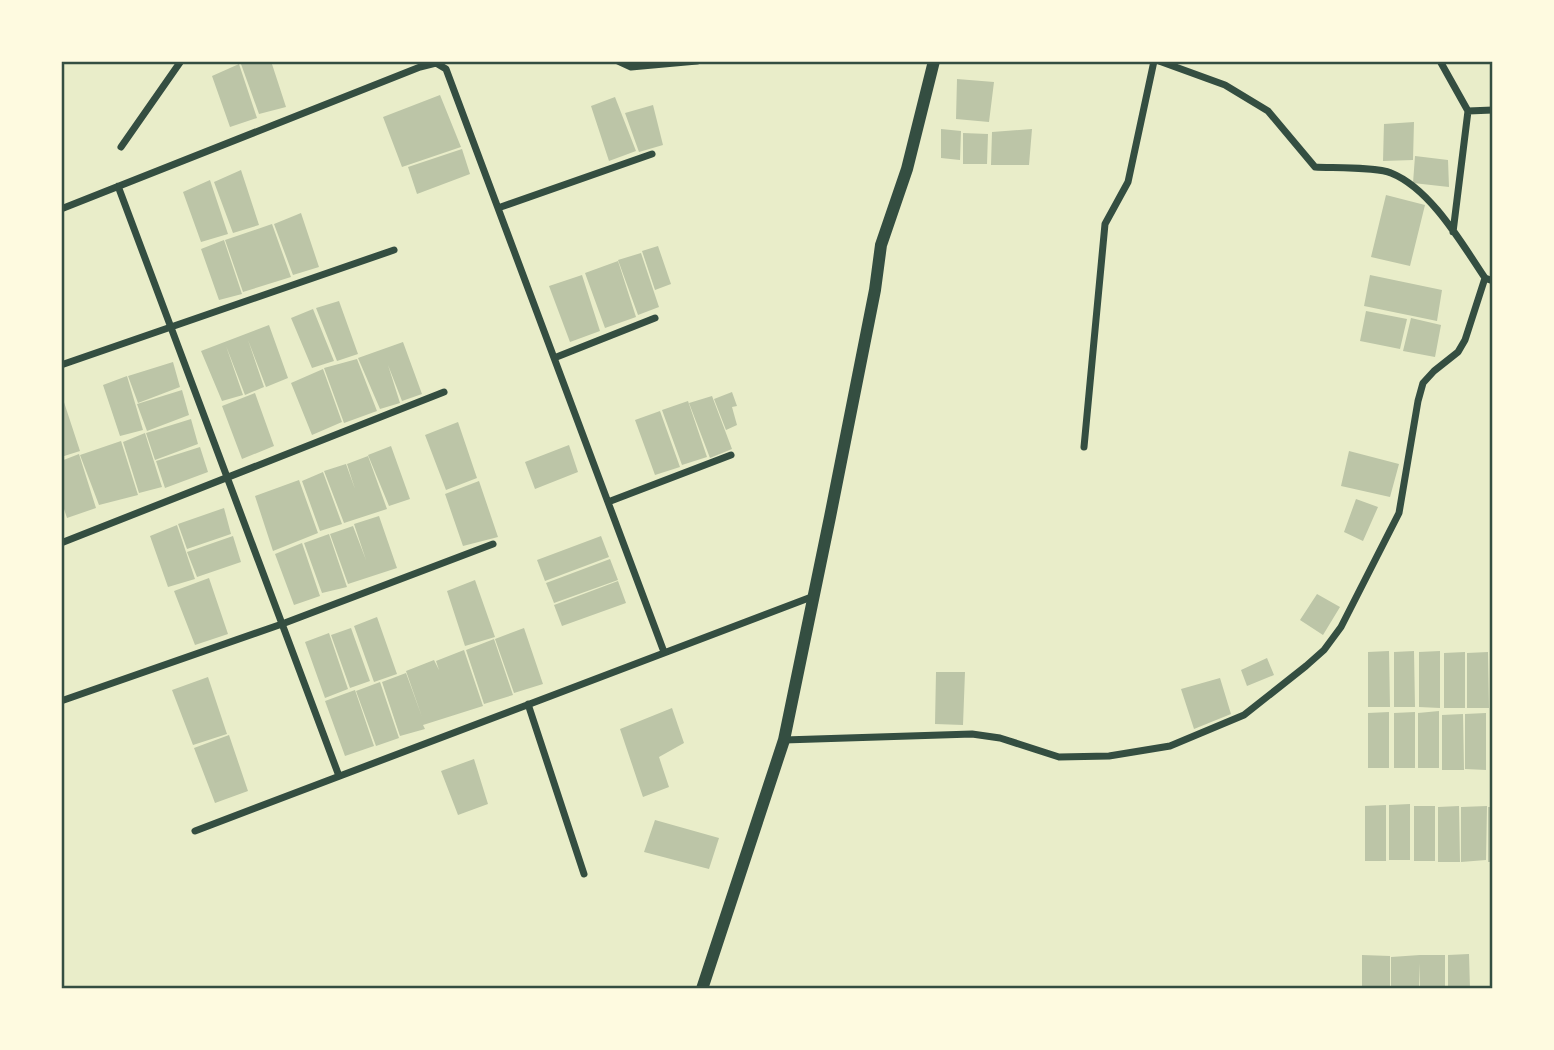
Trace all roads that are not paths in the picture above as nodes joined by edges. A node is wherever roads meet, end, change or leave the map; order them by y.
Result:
1 (181, 61) edge
2 (618, 61) edge
3 (697, 61) edge
4 (934, 61) edge
5 (1156, 61) edge
6 (1440, 61) edge
7 (1493, 110) edge
8 (1468, 111) junction
9 (121, 147) dead end
10 (652, 154) dead end
11 (118, 186) junction
12 (498, 208) junction
13 (61, 209) edge
14 (1452, 232) junction
15 (394, 250) dead end
16 (1489, 280) edge
17 (654, 318) dead end
18 (170, 326) junction
19 (554, 358) junction
20 (61, 365) edge
21 (444, 392) dead end
22 (1084, 447) dead end
23 (731, 455) dead end
24 (227, 478) junction
25 (608, 502) junction
26 (61, 543) edge
27 (493, 544) dead end
28 (814, 596) junction
29 (282, 624) junction
30 (664, 653) junction
31 (61, 701) edge
32 (528, 704) junction
33 (784, 740) junction
34 (339, 776) junction
35 (195, 831) dead end
36 (584, 874) dead end
37 (702, 989) edge

1 - 9 street
2 - 3 street
4 - 28 street
5 - 14 street
5 - 22 street
6 - 8 street
7 - 8 street
8 - 14 street
10 - 12 street
11 - 12 street
11 - 13 street
11 - 18 street
12 - 19 street
14 - 16 street
15 - 18 street
16 - 33 street
17 - 19 street
18 - 20 street
18 - 24 street
19 - 25 street
21 - 24 street
23 - 25 street
24 - 26 street
24 - 29 street
25 - 30 street
27 - 29 street
28 - 30 street
28 - 33 street
29 - 31 street
29 - 34 street
30 - 32 street
32 - 34 street
32 - 36 street
33 - 37 street
34 - 35 street

